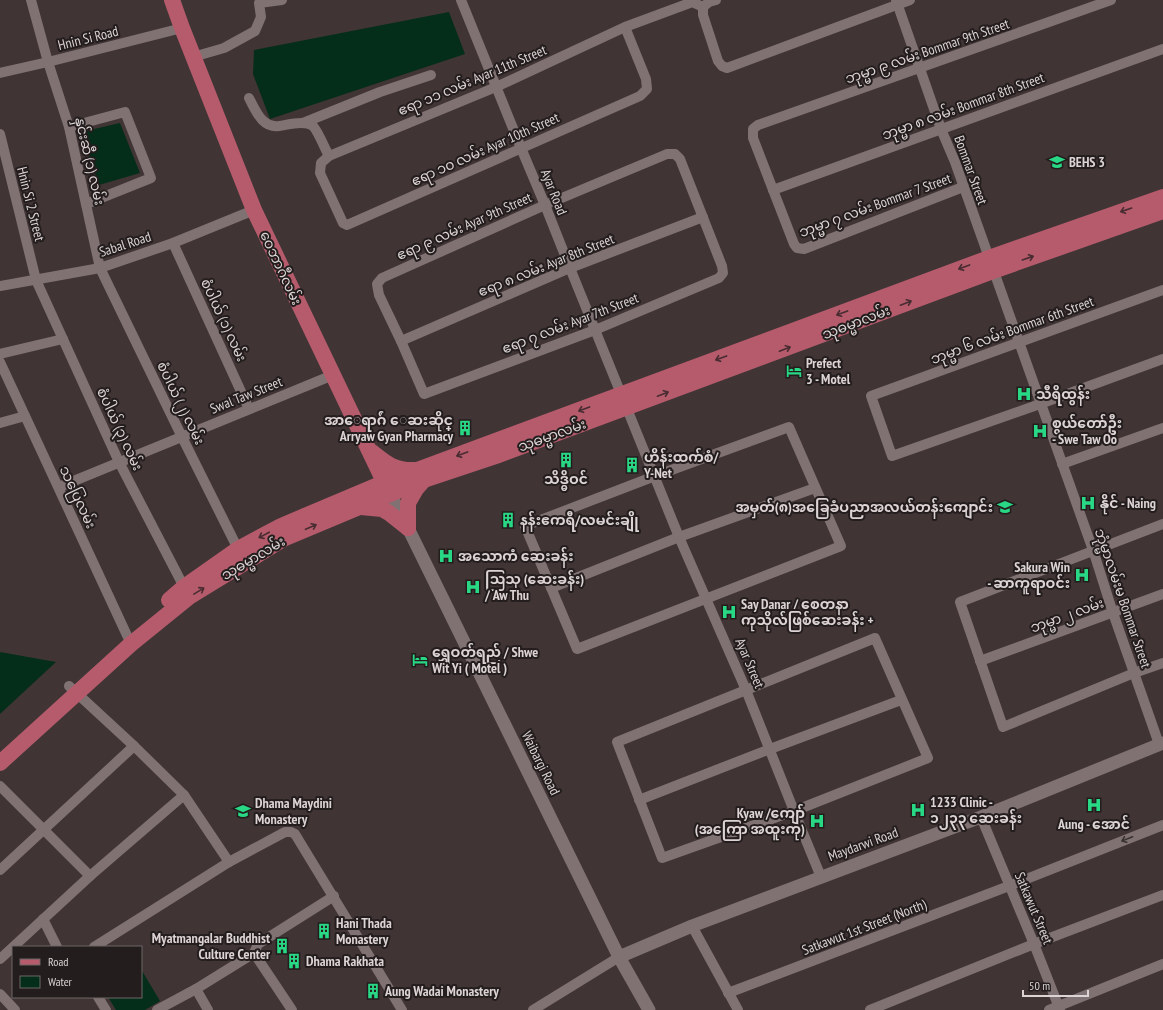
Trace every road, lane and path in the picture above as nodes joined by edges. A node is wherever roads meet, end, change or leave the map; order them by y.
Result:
1 (31, 0) edge
2 (172, 0) edge
3 (282, 0) edge
4 (461, 0) edge
5 (716, 0) edge
6 (910, 0) edge
7 (1111, 0) edge
8 (259, 2) edge
9 (896, 2) edge
10 (703, 7) junction
11 (625, 27) junction
12 (182, 28) junction
13 (1163, 49) edge
14 (193, 57) junction
15 (48, 62) junction
16 (919, 68) junction
17 (0, 74) edge
18 (431, 75) dead end
19 (496, 87) junction
20 (249, 98) dead end
21 (303, 123) junction
22 (69, 127) junction
23 (941, 129) junction
24 (0, 134) edge
25 (521, 148) junction
26 (329, 156) junction
27 (963, 187) junction
28 (773, 190) junction
29 (1163, 196) edge
30 (86, 204) junction
31 (545, 205) junction
32 (254, 210) junction
33 (1163, 211) edge
34 (702, 218) junction
35 (173, 243) junction
36 (991, 264) junction
37 (100, 268) junction
38 (570, 268) junction
39 (36, 280) junction
40 (0, 286) edge
41 (1163, 290) edge
42 (595, 330) junction
43 (63, 339) junction
44 (401, 341) junction
45 (1019, 343) junction
46 (0, 354) edge
47 (1163, 359) edge
48 (0, 362) edge
49 (333, 375) junction
50 (624, 402) junction
51 (1040, 404) junction
52 (249, 409) junction
53 (25, 416) junction
54 (0, 423) edge
55 (1163, 428) edge
56 (182, 437) junction
57 (369, 450) junction
58 (119, 462) junction
59 (1062, 464) junction
60 (421, 475) junction
61 (655, 476) junction
62 (58, 487) junction
63 (387, 488) junction
64 (815, 488) junction
65 (355, 502) junction
66 (1163, 524) edge
67 (408, 528) junction
68 (679, 537) junction
69 (238, 549) junction
70 (1093, 550) junction
71 (184, 587) junction
72 (551, 588) junction
73 (1163, 594) edge
74 (706, 599) junction
75 (1113, 613) junction
76 (129, 639) junction
77 (980, 661) junction
78 (1163, 662) edge
79 (1134, 673) junction
80 (73, 690) junction
81 (746, 690) junction
82 (902, 700) junction
83 (1161, 744) edge
84 (134, 746) junction
85 (0, 749) edge
86 (770, 749) junction
87 (0, 763) edge
88 (0, 786) edge
89 (184, 795) junction
90 (640, 800) junction
91 (794, 811) junction
92 (981, 817) junction
93 (1163, 825) edge
94 (45, 829) junction
95 (229, 862) junction
96 (0, 870) edge
97 (90, 876) junction
98 (821, 877) junction
99 (1009, 886) junction
100 (1163, 894) edge
101 (334, 896) junction
102 (43, 919) junction
103 (692, 926) junction
104 (1034, 944) junction
105 (14, 946) edge
106 (56, 946) edge
107 (96, 946) edge
108 (12, 948) edge
109 (254, 953) junction
110 (619, 957) junction
111 (0, 959) edge
112 (1163, 964) edge
113 (196, 989) junction
114 (0, 994) edge
115 (728, 994) junction
116 (99, 998) edge
117 (1056, 1009) edge
118 (15, 1010) edge
119 (106, 1010) edge
120 (157, 1010) edge
121 (208, 1010) edge
122 (292, 1010) edge
123 (402, 1010) edge
124 (533, 1010) edge
125 (650, 1010) edge
126 (738, 1010) edge
127 (870, 1010) edge

1 - 15 street, နှင်းဆီ (၁) လမ်း
2 - 12 main road, ဝေဘာဂီလမ်း
3 - 8 street
4 - 19 street, Ayar Road
5 - 10 street
6 - 9 street
7 - 16 street, ဘုမ္မာ ၉ လမ်း Bommar 9th Street
8 - 14 street
9 - 10 street
9 - 16 street, Bommar Street
10 - 11 street, ဧရာ ၁၁ လမ်း Ayar 11th Street
11 - 19 street, ဧရာ ၁၁ လမ်း Ayar 11th Street
11 - 25 street, ဧရာ ၁၀ လမ်း Ayar 10th Street
12 - 14 main road, ဝေဘာဂီလမ်း
12 - 15 street, Hnin Si Road
13 - 23 street, ဘုမ္မာ ၈ လမ်း Bommar 8th Street
14 - 32 main road, ဝေဘာဂီလမ်း
15 - 17 street, Hnin Si Road
15 - 22 street, နှင်းဆီ (၁) လမ်း
16 - 23 street, Bommar Street
16 - 28 street, ဘုမ္မာ ၉ လမ်း Bommar 9th Street
18 - 21 street
19 - 25 street, Ayar Road
19 - 26 street, ဧရာ ၁၁ လမ်း Ayar 11th Street
20 - 21 street
21 - 26 street
22 - 30 street, နှင်းဆီ (၁) လမ်း
22 - 30 street
23 - 27 street, Bommar Street
23 - 28 street, ဘုမ္မာ ၈ လမ်း Bommar 8th Street
24 - 39 street, Hnin Si 2 Street
25 - 26 street, ဧရာ ၁၀ လမ်း Ayar 10th Street
25 - 31 street, Ayar Road
27 - 28 street, ဘုမ္မာ ၇ လမ်း Bommar 7 Street
27 - 36 street, Bommar Street
29 -> 36 main road, သုဓမ္မာလမ်း
30 - 37 street, နှင်းဆီ (၁) လမ်း
31 - 34 street, ဧရာ ၉ လမ်း Ayar 9th Street
31 - 38 street, Ayar Road
31 - 44 street, ဧရာ ၉ လမ်း Ayar 9th Street
32 - 35 street, Sabal Road
32 - 49 main road, ဝေဘာဂီလမ်း
36 -> 33 main road, သုဓမ္မာလမ်း
34 - 38 street, ဧရာ ၈ လမ်း Ayar 8th Street
34 - 42 street, ဧရာ ၇ လမ်း Ayar 7th Street
35 - 37 street, Sabal Road
35 - 52 street, စံပါယ် (၁) လမ်း
36 - 45 street, ဘုံမ္မာလမ်းမ Bommar Street
36 - 50 main road, သုဓမ္မာလမ်း
37 - 39 street, Sabal Road
37 - 56 street, စံပါယ် (၂) လမ်း
38 - 42 street, Ayar Road
38 - 44 street, ဧရာ ၈ လမ်း Ayar 8th Street
39 - 40 street, Sabal Road
39 - 43 street, စံပါယ် (၃) လမ်း
41 - 45 street, ဘုမ္မာ ၆ လမ်း Bommar 6th Street
42 - 44 street, ဧရာ ၇ လမ်း Ayar 7th Street
42 - 50 street, Ayar Road
43 - 46 street
43 - 58 street, စံပါယ် (၃) လမ်း
45 - 51 street, ဘုံမ္မာလမ်းမ Bommar Street
45 - 51 street, ဘုမ္မာ ၆ လမ်း Bommar 6th Street
47 - 51 street
48 - 53 street, သပြေလမ်း
49 - 52 street, Swal Taw Street
49 - 57 main road, ဝေဘာဂီလမ်း
50 - 60 main road, သုဓမ္မာလမ်း
50 - 61 street, Ayar Street
51 - 59 street, ဘုံမ္မာလမ်းမ Bommar Street
52 - 56 street, Swal Taw Street
53 - 54 street
53 - 62 street, သပြေလမ်း
55 - 59 street
56 - 58 street, Swal Taw Street
56 - 69 street, စံပါယ် (၂) လမ်း
57 - 60 main road
57 - 63 main road, ဝေဘာဂီလမ်း
57 - 65 main road
58 - 62 street, Swal Taw Street
58 - 71 street, စံပါယ် (၃) လမ်း
59 - 70 street, ဘုံမ္မာလမ်းမ Bommar Street
60 - 63 main road, သုဓမ္မာလမ်း
60 - 67 main road
61 - 64 street
61 - 68 street, Ayar Street
61 - 72 street
62 - 76 street, သပြေလမ်း
63 - 65 main road, သုဓမ္မာလမ်း
63 - 67 street, ဝေဘာဂီလမ်း
64 - 68 street
64 - 74 street
65 - 67 main road
65 -> 69 main road, သုဓမ္မာလမ်း
76 -> 65 main road, သုဓမ္မာလမ်း
66 - 70 street
67 - 110 street, Waibargi Road
68 - 72 street
68 - 74 street, Ayar Street
69 - 71 main road, သုဓမ္မာလမ်း
70 - 75 street, ဘုံမ္မာလမ်းမ Bommar Street
70 - 77 street
71 - 76 main road, သုဓမ္မာလမ်း
72 - 74 street
73 - 75 street, ဘုမ္မာ ၂ လမ်း
74 - 81 street, Ayar Street
75 - 77 street, ဘုမ္မာ ၂ လမ်း
75 - 79 street, ဘုံမ္မာလမ်းမ Bommar Street
76 - 80 main road, သုဓမ္မာလမ်း
77 - 79 street
78 - 79 street
79 - 83 street, ဘုံမ္မာလမ်းမ Bommar Street
80 - 84 street
80 - 85 main road, သုဓမ္မာလမ်း
80 - 87 main road, သုဓမ္မာလမ်း
81 - 82 street
81 - 86 street, Ayar Street
81 - 90 street
82 - 86 street
82 - 91 street
83 - 92 street, Maydarwi Road
84 - 89 street
84 - 94 street
86 - 90 street
86 - 91 street, Ayar Street
88 - 94 street
89 - 95 street
89 - 97 street
90 - 91 street
91 - 98 street, Ayar Street
92 - 98 street, Maydarwi Road
92 - 99 street, Satkawut Street
93 -> 99 street, Satkawut 1st Street (North)
94 - 96 street
94 - 97 street
95 - 101 street
95 - 107 street
97 - 102 street
98 - 103 street, Maydarwi Road
99 - 104 street, Satkawut Street
99 - 115 street, Satkawut 1st Street (North)
100 - 104 street
101 - 109 street
101 - 123 street
102 - 105 street
102 - 106 street
103 - 110 street, Maydarwi Road
103 - 115 street
104 - 117 street, Satkawut Street
104 - 127 street
108 - 111 street
109 - 113 street
109 - 122 street
110 - 124 street
110 - 125 street, Waibargi Road
112 - 117 street
113 - 120 street
113 - 121 street
114 - 118 street
115 - 126 street
116 - 119 street

